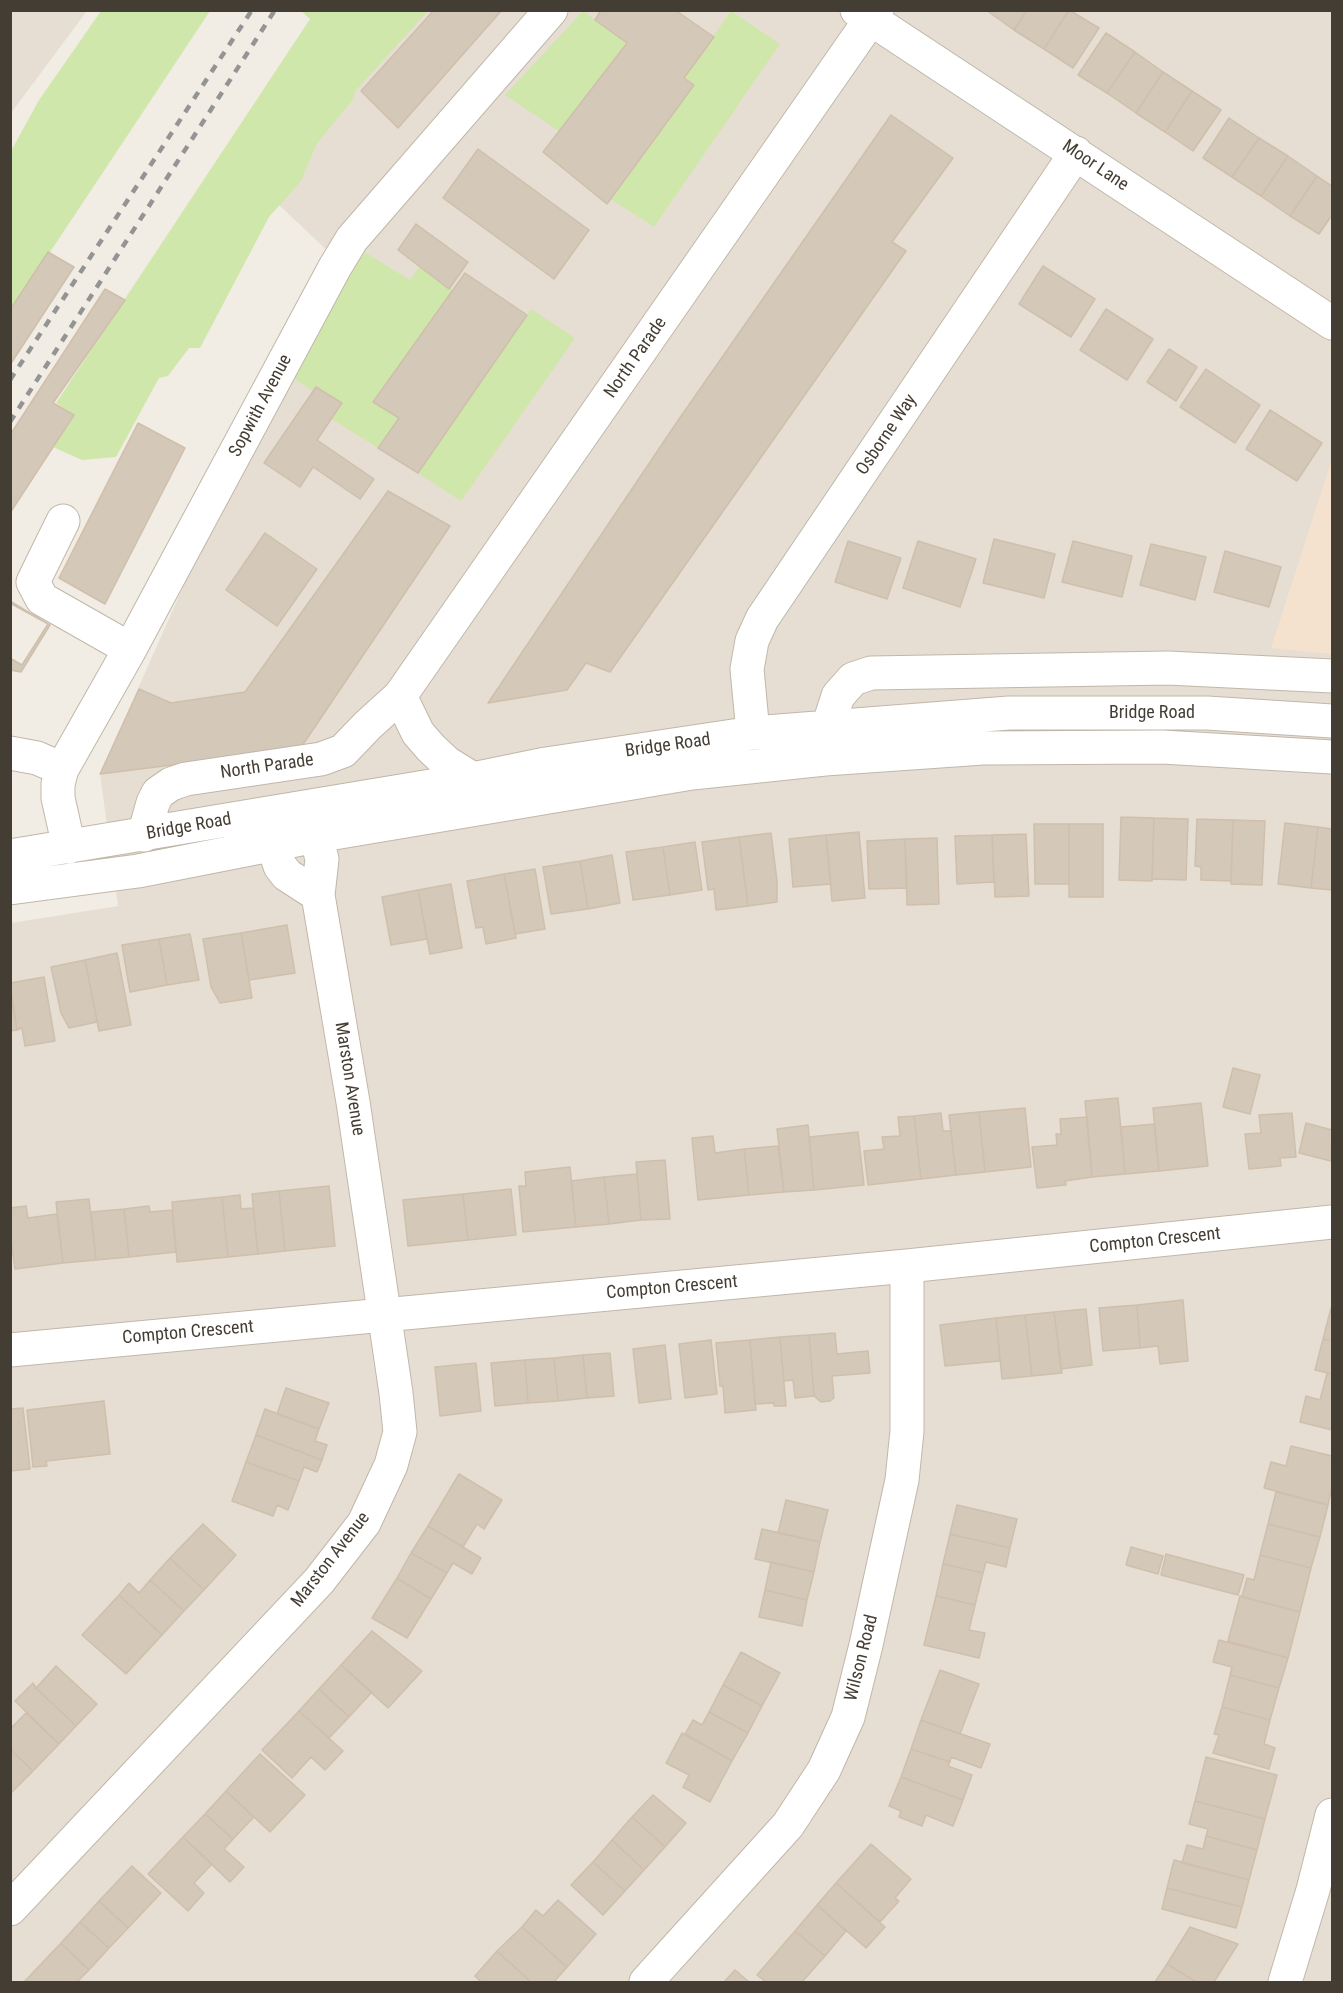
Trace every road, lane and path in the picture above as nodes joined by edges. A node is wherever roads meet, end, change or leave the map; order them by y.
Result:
1 (551, 10) edge
2 (868, 14) edge
3 (1076, 153) junction
4 (1332, 323) edge
5 (63, 521) dead end
6 (130, 649) junction
7 (1332, 676) edge
8 (400, 696) junction
9 (1332, 721) edge
10 (828, 727) junction
11 (753, 733) junction
12 (10, 753) edge
13 (1332, 757) edge
14 (62, 769) junction
15 (473, 779) junction
16 (298, 807) junction
17 (144, 835) junction
18 (316, 836) junction
19 (273, 844) junction
20 (69, 848) junction
21 (10, 856) edge
22 (10, 888) edge
23 (318, 895) junction
24 (1332, 1222) edge
25 (907, 1266) junction
26 (384, 1315) junction
27 (10, 1350) edge
28 (1332, 1815) edge
29 (10, 1909) edge
30 (646, 1983) edge
31 (1285, 1983) edge

1 - 6 street, Sopwith Avenue
2 - 3 street, Moor Lane
2 - 8 street, North Parade
3 - 4 street, Moor Lane
3 - 11 street, Osborne Way
5 - 6 street
6 - 14 street, Sopwith Avenue
7 - 10 street
8 - 15 street
8 - 17 street, North Parade
9 - 10 street, Bridge Road
10 - 11 street, Bridge Road
11 - 15 street, Bridge Road
12 - 14 street
13 - 18 street, Bridge Road
14 - 20 street, Sopwith Avenue
15 - 16 street, Bridge Road
16 - 17 street, Bridge Road
16 - 18 street, Marston Avenue
17 - 20 street, Bridge Road
18 - 19 street, Bridge Road
18 - 23 street, Marston Avenue
19 - 22 street, Bridge Road
19 - 23 street
20 - 21 street, Bridge Road
23 - 26 street, Marston Avenue
24 - 25 street, Compton Crescent
25 - 26 street, Compton Crescent
25 - 30 street, Wilson Road
26 - 27 street, Compton Crescent
26 - 29 street, Marston Avenue
28 - 31 street

